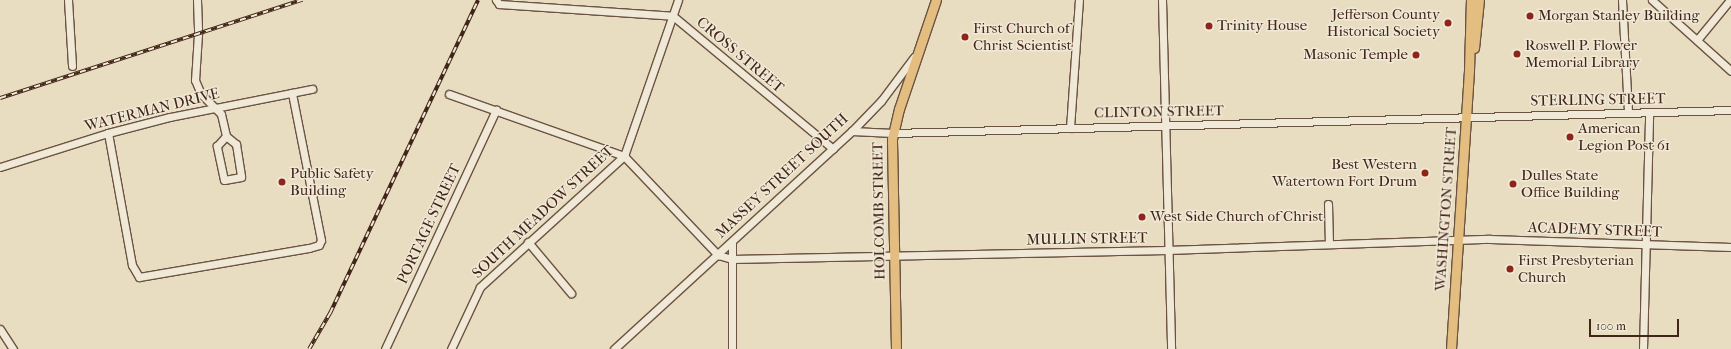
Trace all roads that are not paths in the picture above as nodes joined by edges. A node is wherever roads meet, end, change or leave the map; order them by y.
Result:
1 (68, 0) edge
2 (197, 0) edge
3 (496, 0) edge
4 (678, 0) edge
5 (936, 0) edge
6 (1079, 0) edge
7 (1162, 0) edge
8 (1471, 0) edge
9 (1479, 0) edge
10 (1622, 0) edge
11 (1652, 0) edge
12 (1730, 0) edge
13 (673, 16) junction
14 (1697, 40) junction
15 (917, 53) junction
16 (72, 66) dead end
17 (1469, 70) junction
18 (1731, 71) edge
19 (312, 89) dead end
20 (292, 93) junction
21 (450, 94) dead end
22 (215, 107) junction
23 (496, 110) junction
24 (1731, 110) edge
25 (1628, 112) junction
26 (1649, 112) junction
27 (1466, 118) junction
28 (1164, 125) junction
29 (1070, 128) junction
30 (852, 131) junction
31 (108, 133) junction
32 (893, 133) junction
33 (226, 136) junction
34 (833, 149) junction
35 (624, 156) junction
36 (0, 167) edge
37 (1328, 204) dead end
38 (1457, 240) junction
39 (528, 242) junction
40 (732, 242) junction
41 (1329, 244) junction
42 (1645, 245) junction
43 (1731, 247) edge
44 (1168, 250) junction
45 (718, 255) junction
46 (893, 257) junction
47 (732, 259) junction
48 (572, 293) dead end
49 (0, 329) edge
50 (13, 349) edge
51 (385, 349) edge
52 (451, 349) edge
53 (614, 349) edge
54 (732, 349) edge
55 (896, 349) edge
56 (1171, 349) edge
57 (1451, 349) edge
58 (1643, 349) edge

1 - 16 street
2 - 22 street
3 - 13 street, CROSS STREET
4 - 13 street, SOUTH MEADOW STREET
5 - 15 main road, MASSEY STREET SOUTH
6 - 29 street
7 - 28 street
8 - 17 main road, WASHINGTON STREET
9 - 17 main road, WASHINGTON STREET
10 - 25 street
11 - 14 street
12 - 14 street
13 - 34 street, CROSS STREET
13 - 35 street, SOUTH MEADOW STREET
14 - 18 street
15 - 30 street, MASSEY STREET SOUTH
15 - 32 main road, HOLCOMB STREET
17 - 27 main road, WASHINGTON STREET
19 - 20 street, WATERMAN DRIVE
20 - 22 street, WATERMAN DRIVE
20 - 31 street
21 - 23 street
22 - 31 street, WATERMAN DRIVE
22 - 33 street
23 - 35 street
23 - 51 street, PORTAGE STREET
24 - 26 street, STERLING STREET
25 - 26 street, STERLING STREET
25 - 27 street, STERLING STREET
26 - 42 street
27 - 28 street, CLINTON STREET
27 - 38 main road, WASHINGTON STREET
28 - 29 street, CLINTON STREET
28 - 44 street
29 - 32 street, CLINTON STREET
30 - 32 street, CLINTON STREET
30 - 34 street, MASSEY STREET SOUTH
31 - 36 street, WATERMAN DRIVE
32 - 46 main road, HOLCOMB STREET
33 - 33 street
34 - 40 street, MASSEY STREET SOUTH
35 - 39 street, SOUTH MEADOW STREET
35 - 45 street
37 - 41 street
38 - 41 street, MULLIN STREET
38 - 42 street, ACADEMY STREET
38 - 57 main road, WASHINGTON STREET
39 - 48 street
39 - 52 street, SOUTH MEADOW STREET
40 - 45 street, MASSEY STREET SOUTH
40 - 47 street
41 - 44 street, MULLIN STREET
42 - 43 street, ACADEMY STREET
42 - 58 street
44 - 46 street, MULLIN STREET
44 - 56 street
45 - 47 street, MULLIN STREET
45 - 53 street, MASSEY STREET SOUTH
46 - 47 street, MULLIN STREET
46 - 55 main road, HOLCOMB STREET
47 - 54 street
49 - 50 street

